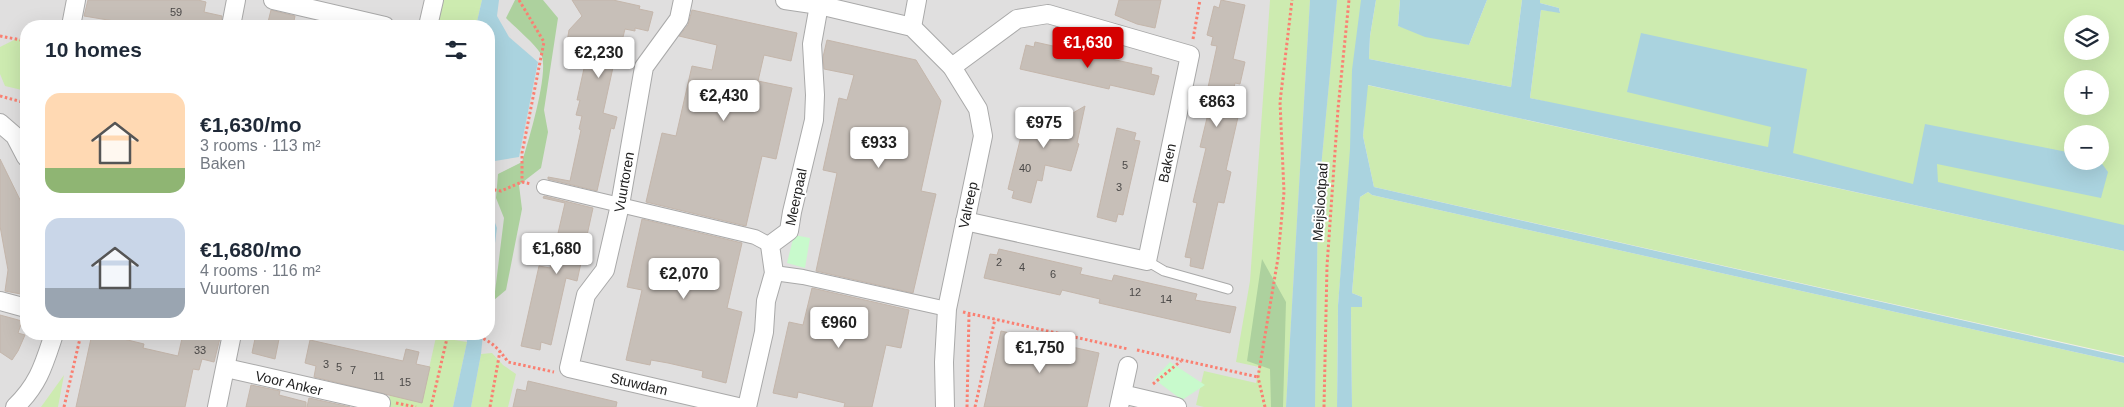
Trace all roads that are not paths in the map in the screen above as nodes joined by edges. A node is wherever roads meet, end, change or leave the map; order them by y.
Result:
1 (76, 0) edge
2 (236, 0) edge
3 (273, 0) edge
4 (434, 0) edge
5 (683, 0) edge
6 (785, 0) edge
7 (917, 0) edge
8 (819, 5) junction
9 (72, 20) edge
10 (232, 20) edge
11 (359, 20) edge
12 (429, 20) edge
13 (912, 27) junction
14 (952, 67) junction
15 (0, 123) edge
16 (20, 146) edge
17 (544, 188) road end
18 (620, 205) junction
19 (964, 221) junction
20 (770, 245) junction
21 (1147, 260) junction
22 (774, 273) junction
23 (1228, 289) dead end
24 (0, 301) edge
25 (20, 306) edge
26 (947, 309) junction
27 (52, 340) edge
28 (231, 340) edge
29 (1128, 366) dead end
30 (226, 368) junction
31 (569, 368) joint
32 (1126, 399) edge
33 (381, 405) edge
34 (15, 407) edge
35 (217, 407) edge
36 (738, 407) edge
37 (747, 407) edge
38 (945, 407) edge
39 (1177, 407) edge

1 - 9 street
2 - 10 street
3 - 11 street
4 - 12 street
5 - 18 street, Vuurtoren
6 - 8 street
7 - 13 street
8 - 13 street
8 - 20 street, Meerpaal
13 - 14 street, Valreep
14 - 19 street, Valreep
14 - 21 street, Baken
15 - 16 street
17 - 18 street
18 - 20 street
18 - 31 street, Vuurtoren
19 - 21 street
19 - 26 street, Valreep
20 - 22 street
21 - 23 lane
22 - 26 street
22 - 37 street
24 - 25 street
26 - 38 street, Valreep
27 - 34 street
28 - 30 street
29 - 32 street
30 - 33 street, Voor Anker
30 - 35 street
31 - 36 street, Stuwdam
32 - 39 street

